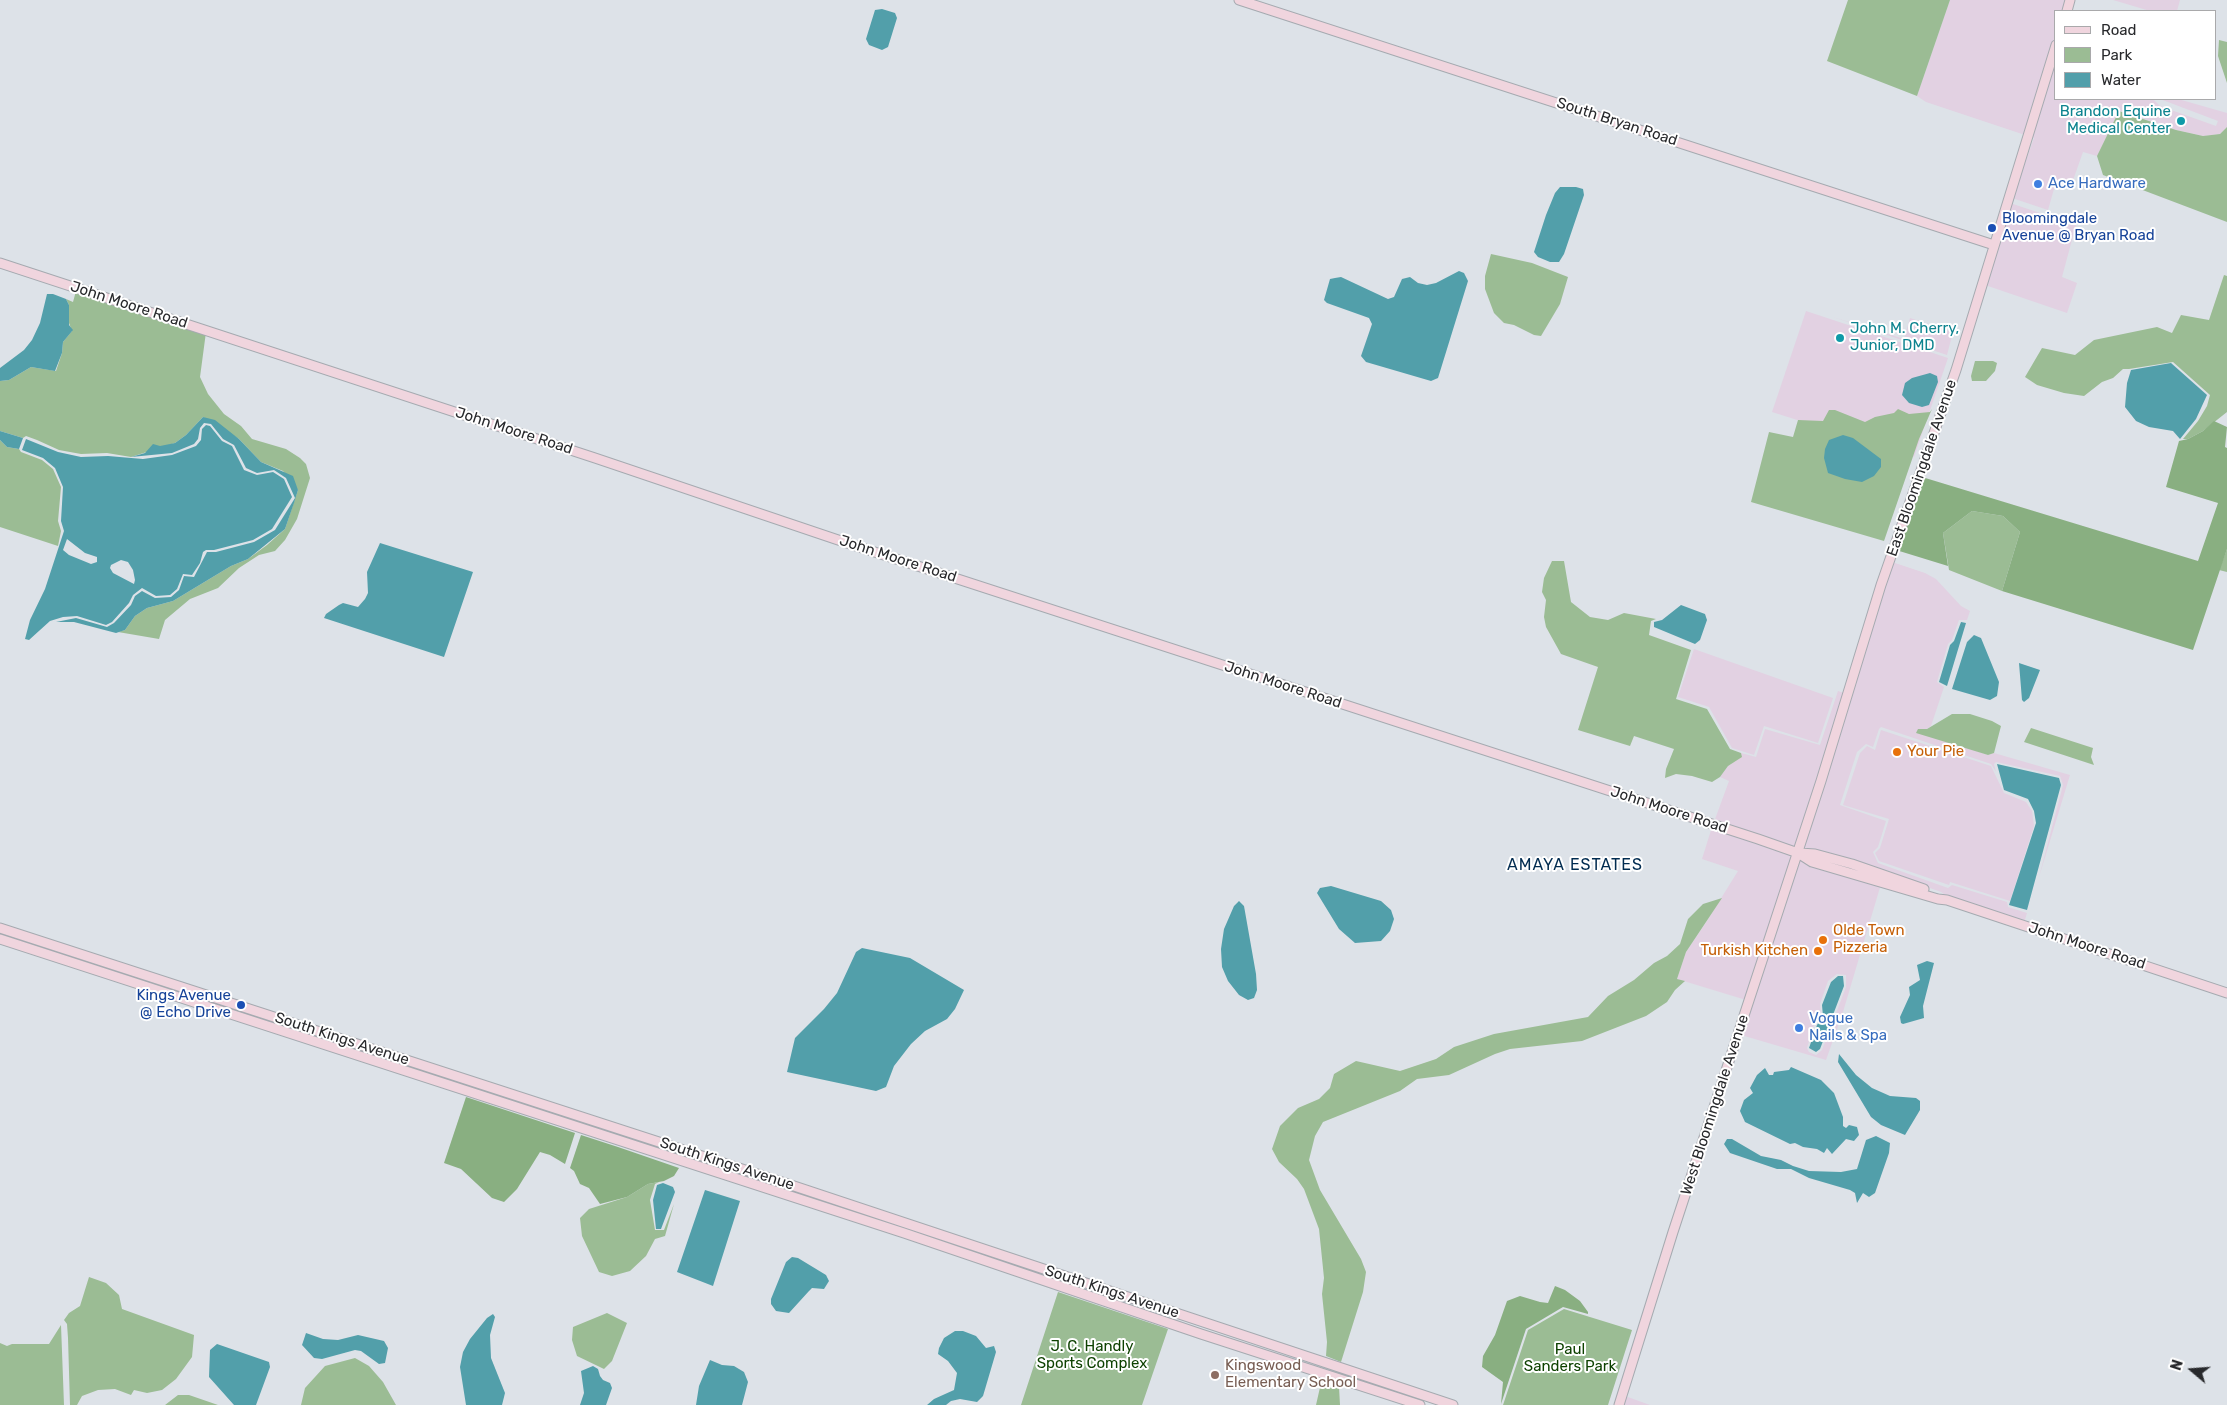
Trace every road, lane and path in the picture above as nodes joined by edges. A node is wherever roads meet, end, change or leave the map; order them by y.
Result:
1 (1240, 0) edge
2 (2054, 50) edge
3 (1994, 245) junction
4 (0, 263) edge
5 (1813, 805) joint
6 (1798, 853) junction
7 (0, 928) edge
8 (0, 939) edge
9 (2227, 993) edge
10 (433, 1074) junction
11 (1420, 1405) edge
12 (1453, 1405) edge
13 (1619, 1405) edge

1 - 3 main road, South Bryan Road
2 - 3 main road, East Bloomingdale Avenue
3 - 5 main road, East Bloomingdale Avenue
4 - 6 main road, John Moore Road
5 - 6 main road, West Bloomingdale Avenue
6 - 9 main road, John Moore Road
6 - 13 main road, West Bloomingdale Avenue
7 - 10 main road, South Kings Avenue
8 - 10 main road, South Kings Avenue
10 - 11 main road, South Kings Avenue
10 - 12 main road, South Kings Avenue

